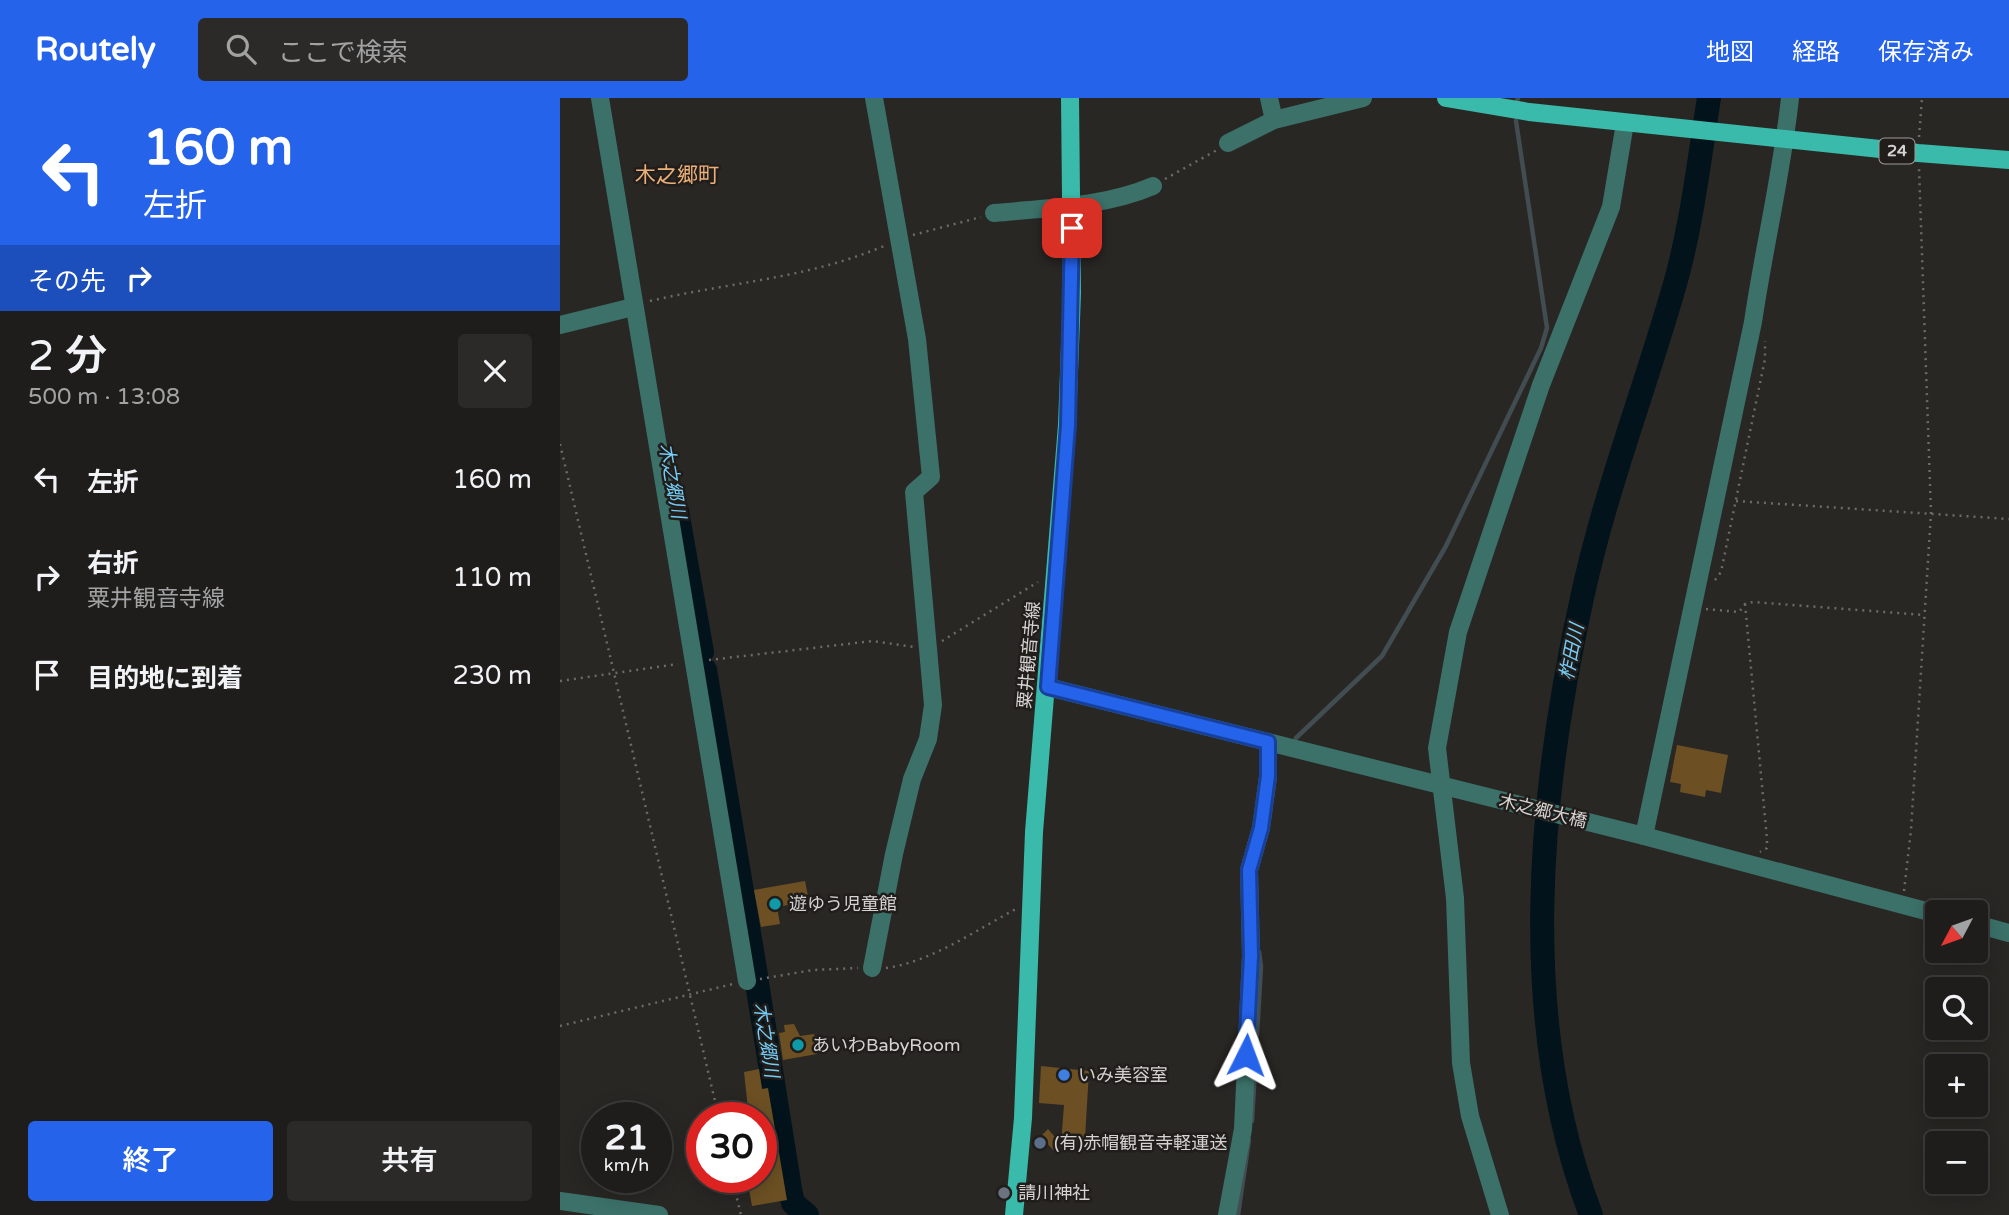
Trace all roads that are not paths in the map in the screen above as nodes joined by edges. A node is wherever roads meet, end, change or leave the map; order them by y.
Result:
1 (600, 98) edge
2 (874, 98) edge
3 (1070, 98) edge
4 (1269, 98) edge
5 (1363, 98) edge
6 (1446, 98) edge
7 (1791, 98) edge
8 (1275, 120) junction
9 (1625, 123) junction
10 (1786, 139) junction
11 (1228, 143) road end
12 (1873, 148) junction
13 (1918, 153) junction
14 (2009, 160) edge
15 (1153, 186) road end
16 (1072, 206) junction
17 (994, 213) road end
18 (634, 307) junction
19 (560, 325) edge
20 (1048, 687) junction
21 (1268, 742) junction
22 (1441, 785) junction
23 (1644, 836) junction
24 (1925, 911) edge
25 (1988, 927) edge
26 (2009, 933) edge
27 (872, 968) road end
28 (747, 981) road end
29 (560, 1201) edge
30 (659, 1215) edge
31 (1014, 1215) edge
32 (1227, 1215) edge
33 (1500, 1215) edge

1 - 18 street
2 - 27 street
3 - 16 main road, 粟井観音寺線
4 - 8 street
5 - 8 street
6 - 9 main road, 24
7 - 10 street
7 - 12 street
8 - 11 street
9 - 10 main road, 24
9 - 22 street
10 - 12 main road, 24
10 - 13 street
10 - 23 street
12 - 13 main road, 24
13 - 14 main road, 24
15 - 16 street
16 - 17 street
16 - 20 main road, 粟井観音寺線
18 - 19 street
18 - 28 street
20 - 21 street, 木之郷大橋
20 - 31 main road, 粟井観音寺線
21 - 22 street, 木之郷大橋
21 - 32 street
22 - 23 street, 木之郷大橋
22 - 33 street
23 - 24 street, 木之郷大橋
25 - 26 street
29 - 30 street

